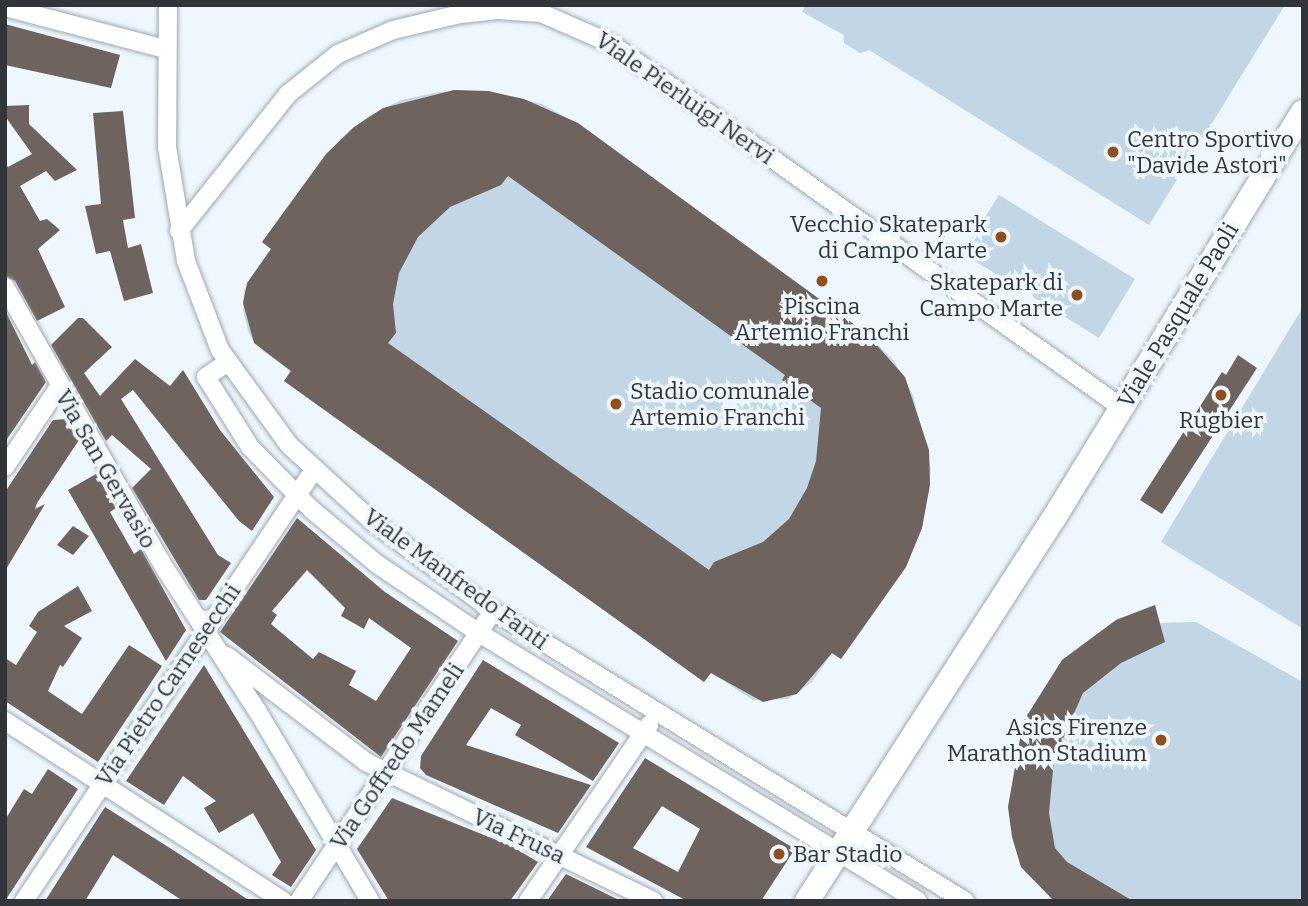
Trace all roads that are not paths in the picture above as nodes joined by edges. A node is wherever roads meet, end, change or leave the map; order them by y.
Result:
1 (168, 5) edge
2 (5, 7) edge
3 (165, 49) junction
4 (1303, 113) edge
5 (179, 231) junction
6 (5, 287) edge
7 (228, 362) junction
8 (59, 387) junction
9 (1122, 408) junction
10 (5, 467) edge
11 (314, 470) junction
12 (296, 494) junction
13 (493, 611) junction
14 (205, 631) junction
15 (480, 634) junction
16 (215, 647) junction
17 (656, 713) junction
18 (5, 721) edge
19 (643, 735) junction
20 (385, 773) junction
21 (101, 785) junction
22 (853, 831) junction
23 (336, 845) junction
24 (839, 852) junction
25 (560, 855) junction
26 (24, 901) edge
27 (283, 901) edge
28 (299, 901) edge
29 (370, 901) edge
30 (528, 901) edge
31 (653, 901) edge
32 (790, 901) edge
33 (807, 901) edge
34 (918, 901) edge
35 (965, 901) edge

1 - 3 street, Viale Manfredo Fanti
2 - 3 street
3 - 5 street, Viale Manfredo Fanti
4 - 9 street, Viale Pasquale Paoli
5 - 7 street, Viale Manfredo Fanti
5 - 9 street, Viale Pierluigi Nervi
6 - 8 street, Via San Gervasio
7 - 11 street, Viale Manfredo Fanti
7 - 12 street
8 - 10 street
8 - 14 street, Via San Gervasio
9 - 22 street, Viale Pasquale Paoli
11 - 12 street, Via Pietro Carnesecchi
11 - 13 street, Viale Manfredo Fanti
12 - 14 street, Via Pietro Carnesecchi
12 - 15 street
13 - 15 street, Via Goffredo Mameli
13 - 17 street, Viale Manfredo Fanti
14 - 16 street, Via San Gervasio
14 - 21 street, Via Pietro Carnesecchi
15 - 19 street
15 - 20 street, Via Goffredo Mameli
16 - 20 street, Via San Gervasio
16 - 23 street, Via San Gervasio
17 - 19 street
17 - 22 street, Viale Manfredo Fanti
18 - 21 street
19 - 24 street
19 - 25 street
20 - 23 street, Via Goffredo Mameli
20 - 25 street, Via Frusa
21 - 26 street, Via Pietro Carnesecchi
21 - 27 street
22 - 24 street, Viale Pasquale Paoli
22 - 35 street, Viale Manfredo Fanti
23 - 28 street, Via Goffredo Mameli
23 - 29 street, Via San Gervasio
24 - 32 street
24 - 33 street, Viale Pasquale Paoli
24 - 34 street
25 - 30 street
25 - 31 street, Via Frusa

